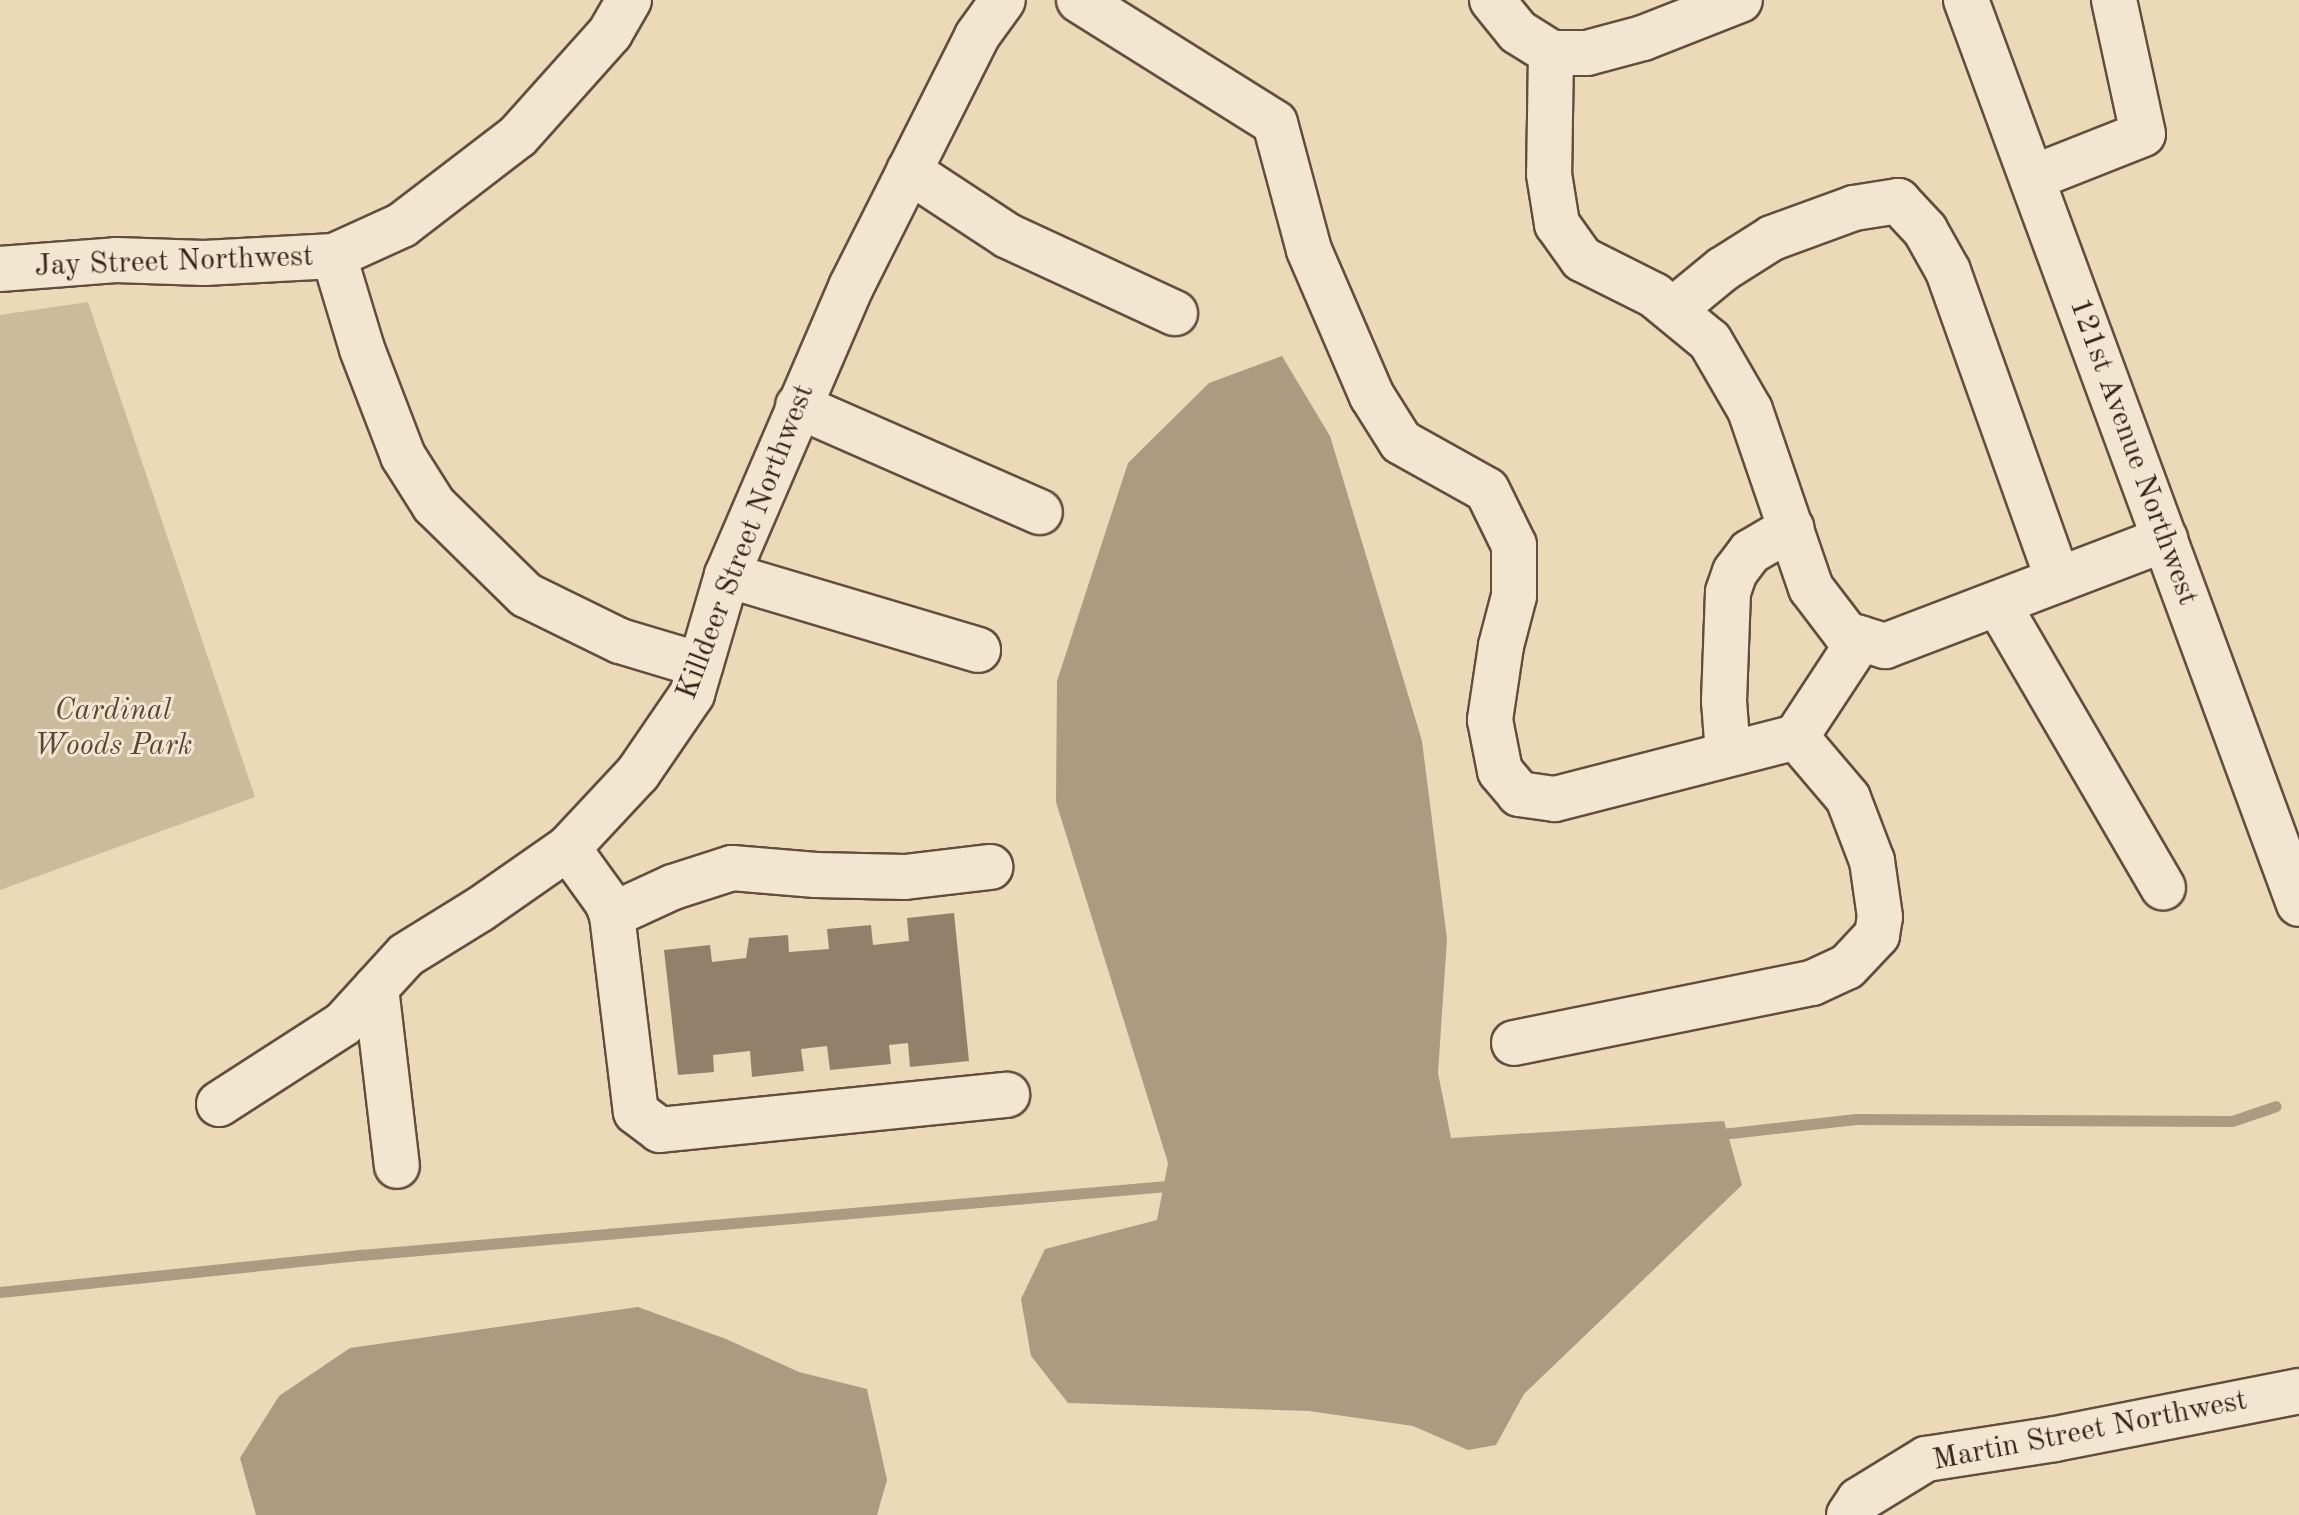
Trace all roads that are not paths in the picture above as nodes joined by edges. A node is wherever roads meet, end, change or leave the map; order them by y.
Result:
1 (629, 0) edge
2 (1003, 0) edge
3 (1079, 0) edge
4 (1492, 0) edge
5 (1966, 0) edge
6 (2114, 0) edge
7 (1726, 3) edge
8 (1551, 53) junction
9 (909, 171) junction
10 (2032, 178) junction
11 (334, 256) junction
12 (0, 269) edge
13 (1673, 310) junction
14 (1175, 313) dead end
15 (798, 406) junction
16 (1040, 512) dead end
17 (1791, 528) junction
18 (2165, 539) junction
19 (727, 575) junction
20 (2058, 580) junction
21 (1998, 604) junction
22 (1861, 638) junction
23 (978, 650) dead end
24 (700, 665) junction
25 (1796, 737) junction
26 (1728, 754) junction
27 (568, 848) junction
28 (990, 867) dead end
29 (2163, 888) dead end
30 (2299, 904) edge
31 (612, 915) junction
32 (376, 988) junction
33 (1514, 1043) dead end
34 (1007, 1095) dead end
35 (219, 1104) dead end
36 (397, 1166) dead end
37 (2299, 1391) edge
38 (1849, 1515) edge

1 - 11 street, Jay Street Northwest
2 - 9 street, Killdeer Street Northwest
3 - 26 street
4 - 8 street
5 - 10 street, 121st Avenue Northwest
6 - 10 street
7 - 8 street
8 - 13 street
9 - 14 street
9 - 15 street, Killdeer Street Northwest
10 - 18 street, 121st Avenue Northwest
11 - 12 street, Jay Street Northwest
11 - 24 street
13 - 17 street
13 - 20 street
15 - 16 street
15 - 19 street, Killdeer Street Northwest
17 - 22 street
17 - 26 street
18 - 20 street
18 - 30 street, 121st Avenue Northwest
19 - 23 street
19 - 24 street, Killdeer Street Northwest
20 - 21 street
21 - 22 street
21 - 29 street
22 - 25 street
24 - 27 street, Killdeer Street Northwest
25 - 26 street
25 - 33 street
27 - 31 street
27 - 32 street, Killdeer Street Northwest
28 - 31 street
31 - 34 street
32 - 35 street, Killdeer Street Northwest
32 - 36 street
37 - 38 street, Martin Street Northwest

